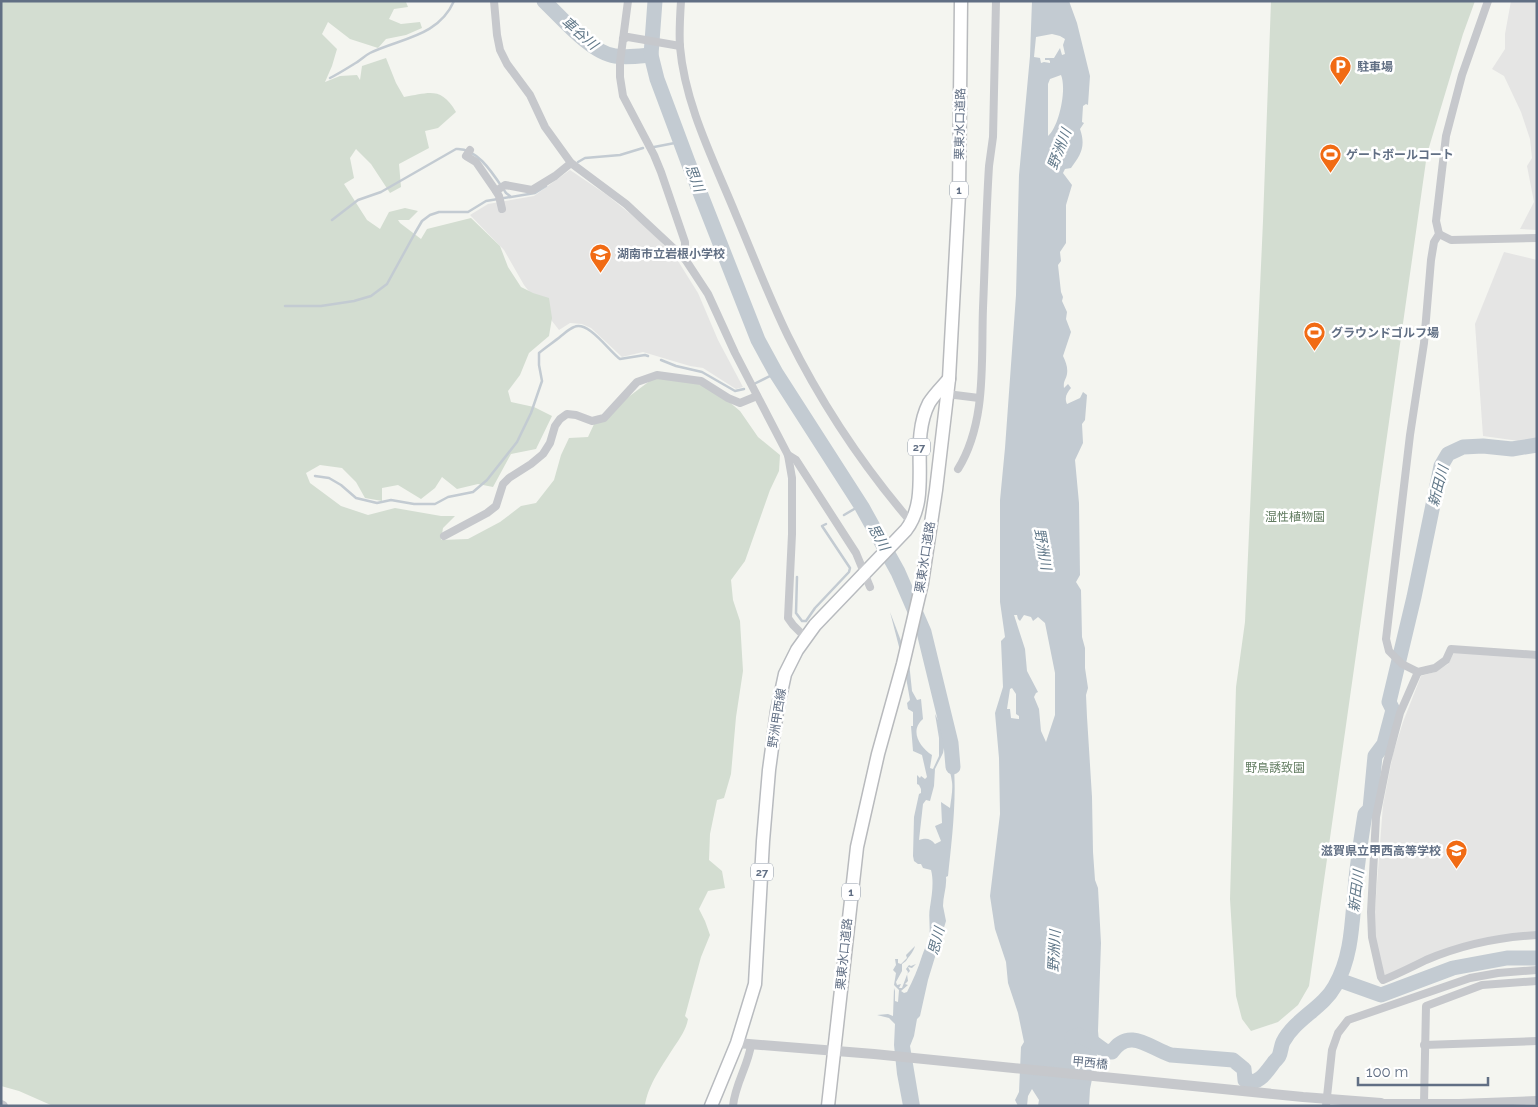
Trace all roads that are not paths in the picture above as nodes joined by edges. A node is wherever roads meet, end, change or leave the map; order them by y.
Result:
1 (494, 1) edge
2 (628, 1) edge
3 (681, 1) edge
4 (961, 1) edge
5 (996, 1) edge
6 (1488, 1) edge
7 (625, 38) junction
8 (679, 46) junction
9 (469, 152) dead end
10 (571, 163) junction
11 (500, 193) junction
12 (502, 209) dead end
13 (1439, 234) junction
14 (1537, 238) edge
15 (685, 259) junction
16 (949, 379) junction
17 (947, 394) junction
18 (757, 396) junction
19 (979, 398) junction
20 (788, 455) junction
21 (958, 469) dead end
22 (910, 524) junction
23 (444, 536) dead end
24 (866, 572) junction
25 (870, 587) dead end
26 (805, 637) junction
27 (1537, 655) edge
28 (1418, 672) junction
29 (1537, 936) edge
30 (1537, 970) edge
31 (1537, 981) edge
32 (1537, 1041) edge
33 (737, 1044) junction
34 (751, 1044) junction
35 (1424, 1045) junction
36 (834, 1051) junction
37 (722, 1077) junction
38 (736, 1086) junction
39 (1327, 1102) edge
40 (1536, 1102) edge
41 (1381, 1103) joint
42 (1424, 1103) junction
43 (1459, 1104) edge
44 (711, 1106) edge
45 (733, 1106) edge
46 (828, 1106) edge

1 - 10 street
2 - 7 street
3 - 8 street
4 - 16 main road, 栗東水口道路 / 1
5 - 19 street
6 - 13 street
7 - 8 street
7 - 15 street
8 - 22 street
9 - 11 street
10 - 11 street
10 - 15 street
11 - 12 street
13 - 14 street
13 - 28 street
15 - 18 street
16 - 17 main road, 栗東水口道路 / 1
16 - 22 main road, 野洲甲西線 / 27
17 - 19 street
17 - 36 main road, 栗東水口道路 / 1
18 - 20 street
18 - 23 street
19 - 21 street
20 - 24 street
20 - 26 street
22 - 24 main road, 野洲甲西線 / 27
24 - 25 street
24 - 26 main road, 野洲甲西線 / 27
26 - 33 main road, 野洲甲西線 / 27
27 - 28 street
28 - 29 street
30 - 39 street
31 - 35 street
32 - 35 street
33 - 34 street, 甲西橋
33 - 37 main road, 野洲甲西線 / 27
34 - 36 street, 甲西橋
34 - 38 street
35 - 42 street
36 - 39 street, 甲西橋
36 - 46 main road, 栗東水口道路 / 1
37 - 38 street
37 - 44 main road, 野洲甲西線 / 27
38 - 45 street
39 - 41 street, 甲西橋
40 - 43 street
41 - 42 street
42 - 43 street

